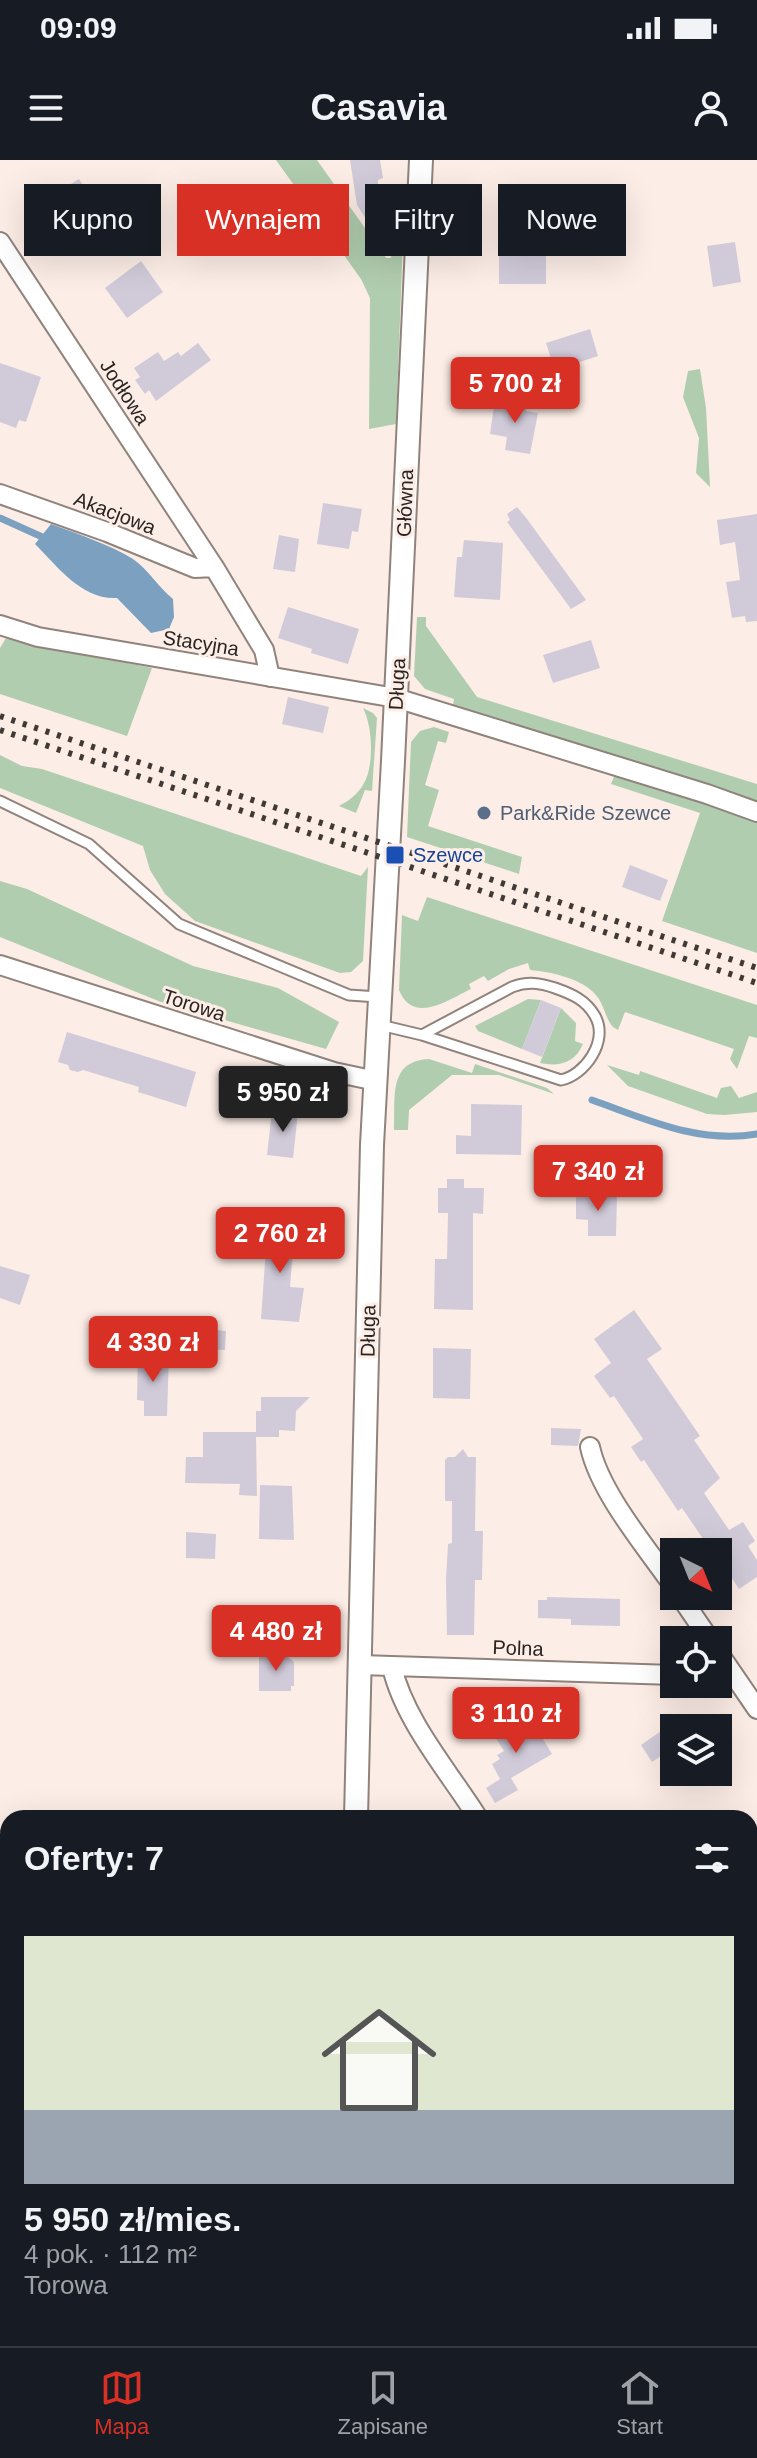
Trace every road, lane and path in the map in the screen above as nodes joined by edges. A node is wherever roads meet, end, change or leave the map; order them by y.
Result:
1 (421, 160) edge
2 (0, 242) edge
3 (0, 494) edge
4 (214, 567) junction
5 (401, 606) joint
6 (0, 625) edge
7 (270, 677) junction
8 (396, 698) junction
9 (0, 801) edge
10 (757, 812) edge
11 (0, 965) edge
12 (379, 998) junction
13 (379, 1024) junction
14 (422, 1035) junction
15 (376, 1081) junction
16 (590, 1447) dead end
17 (660, 1566) edge
18 (360, 1665) junction
19 (392, 1667) junction
20 (732, 1673) edge
21 (660, 1675) edge
22 (757, 1709) edge
23 (356, 1810) edge
24 (473, 1810) edge

1 - 5 street, Główna
2 - 4 street, Jodłowa
3 - 4 street, Akacjowa
4 - 7 street, Jodłowa
5 - 8 street, Długa
6 - 7 street, Stacyjna
7 - 8 street, Stacyjna
8 - 10 street, Stacyjna
8 - 12 street, Długa
9 - 12 lane
11 - 15 street, Torowa
12 - 13 street, Długa
13 - 14 lane
13 - 15 street, Długa
14 - 14 lane
15 - 18 street, Długa
16 - 17 street
18 - 19 street, Polna
18 - 23 street, Długa
19 - 21 street, Polna
19 - 24 street
20 - 22 street

